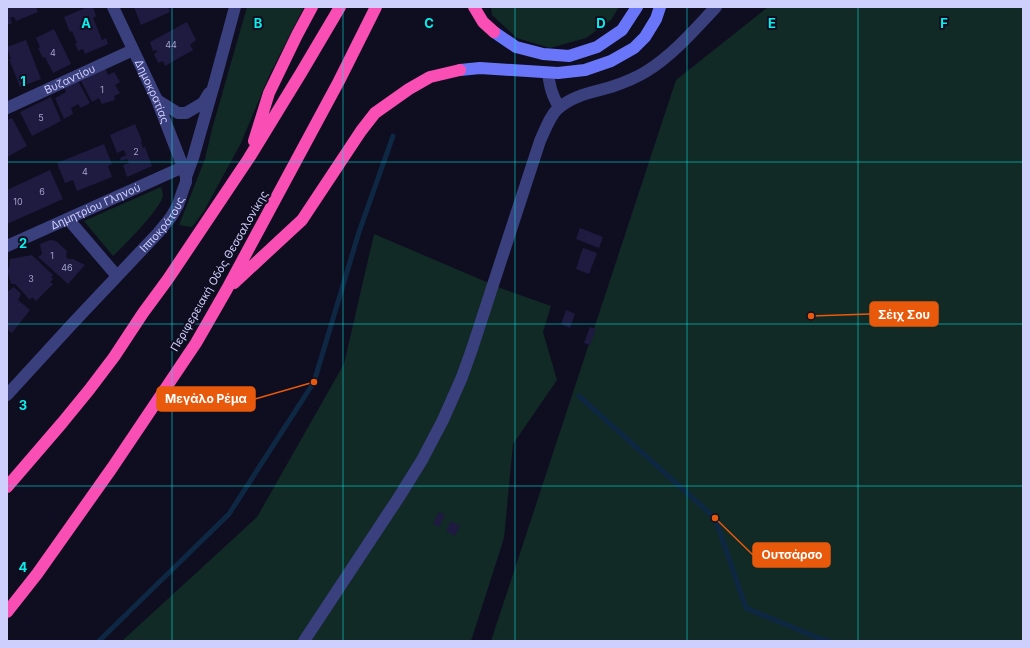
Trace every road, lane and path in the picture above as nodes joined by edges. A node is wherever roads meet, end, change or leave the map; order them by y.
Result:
1 (113, 7) edge
2 (234, 7) edge
3 (312, 7) edge
4 (340, 7) edge
5 (376, 7) edge
6 (474, 7) edge
7 (637, 7) edge
8 (660, 7) edge
9 (716, 7) edge
10 (494, 32) joint
11 (133, 50) junction
12 (460, 70) joint
13 (548, 73) junction
14 (216, 81) junction
15 (157, 100) junction
16 (559, 107) junction
17 (7, 108) edge
18 (249, 158) junction
19 (185, 172) junction
20 (68, 219) junction
21 (7, 246) edge
22 (117, 276) junction
23 (227, 289) junction
24 (7, 395) edge
25 (7, 488) edge
26 (7, 612) edge
27 (304, 641) edge

1 - 11 street, Δημοκρατίας
2 - 14 street, Ιπποκράτους
3 - 18 highway
4 - 18 highway
5 - 23 highway, Περιφερειακή Οδός Θεσσαλονίκης
6 - 10 highway
7 - 10 main road
8 - 13 main road
9 - 16 street
11 - 15 street, Δημοκρατίας
11 - 17 street, Βυζαντίου
12 - 13 main road
12 - 23 highway
13 - 16 street
14 - 15 street
14 - 19 street, Ιπποκράτους
15 - 19 street, Δημοκρατίας
16 - 27 street
18 - 25 highway
19 - 20 street, Δημητρίου Γληνού
19 - 22 street, Ιπποκράτους
20 - 21 street, Δημητρίου Γληνού
20 - 22 street
22 - 24 street, Ιπποκράτους
23 - 26 highway, Περιφερειακή Οδός Θεσσαλονίκης

